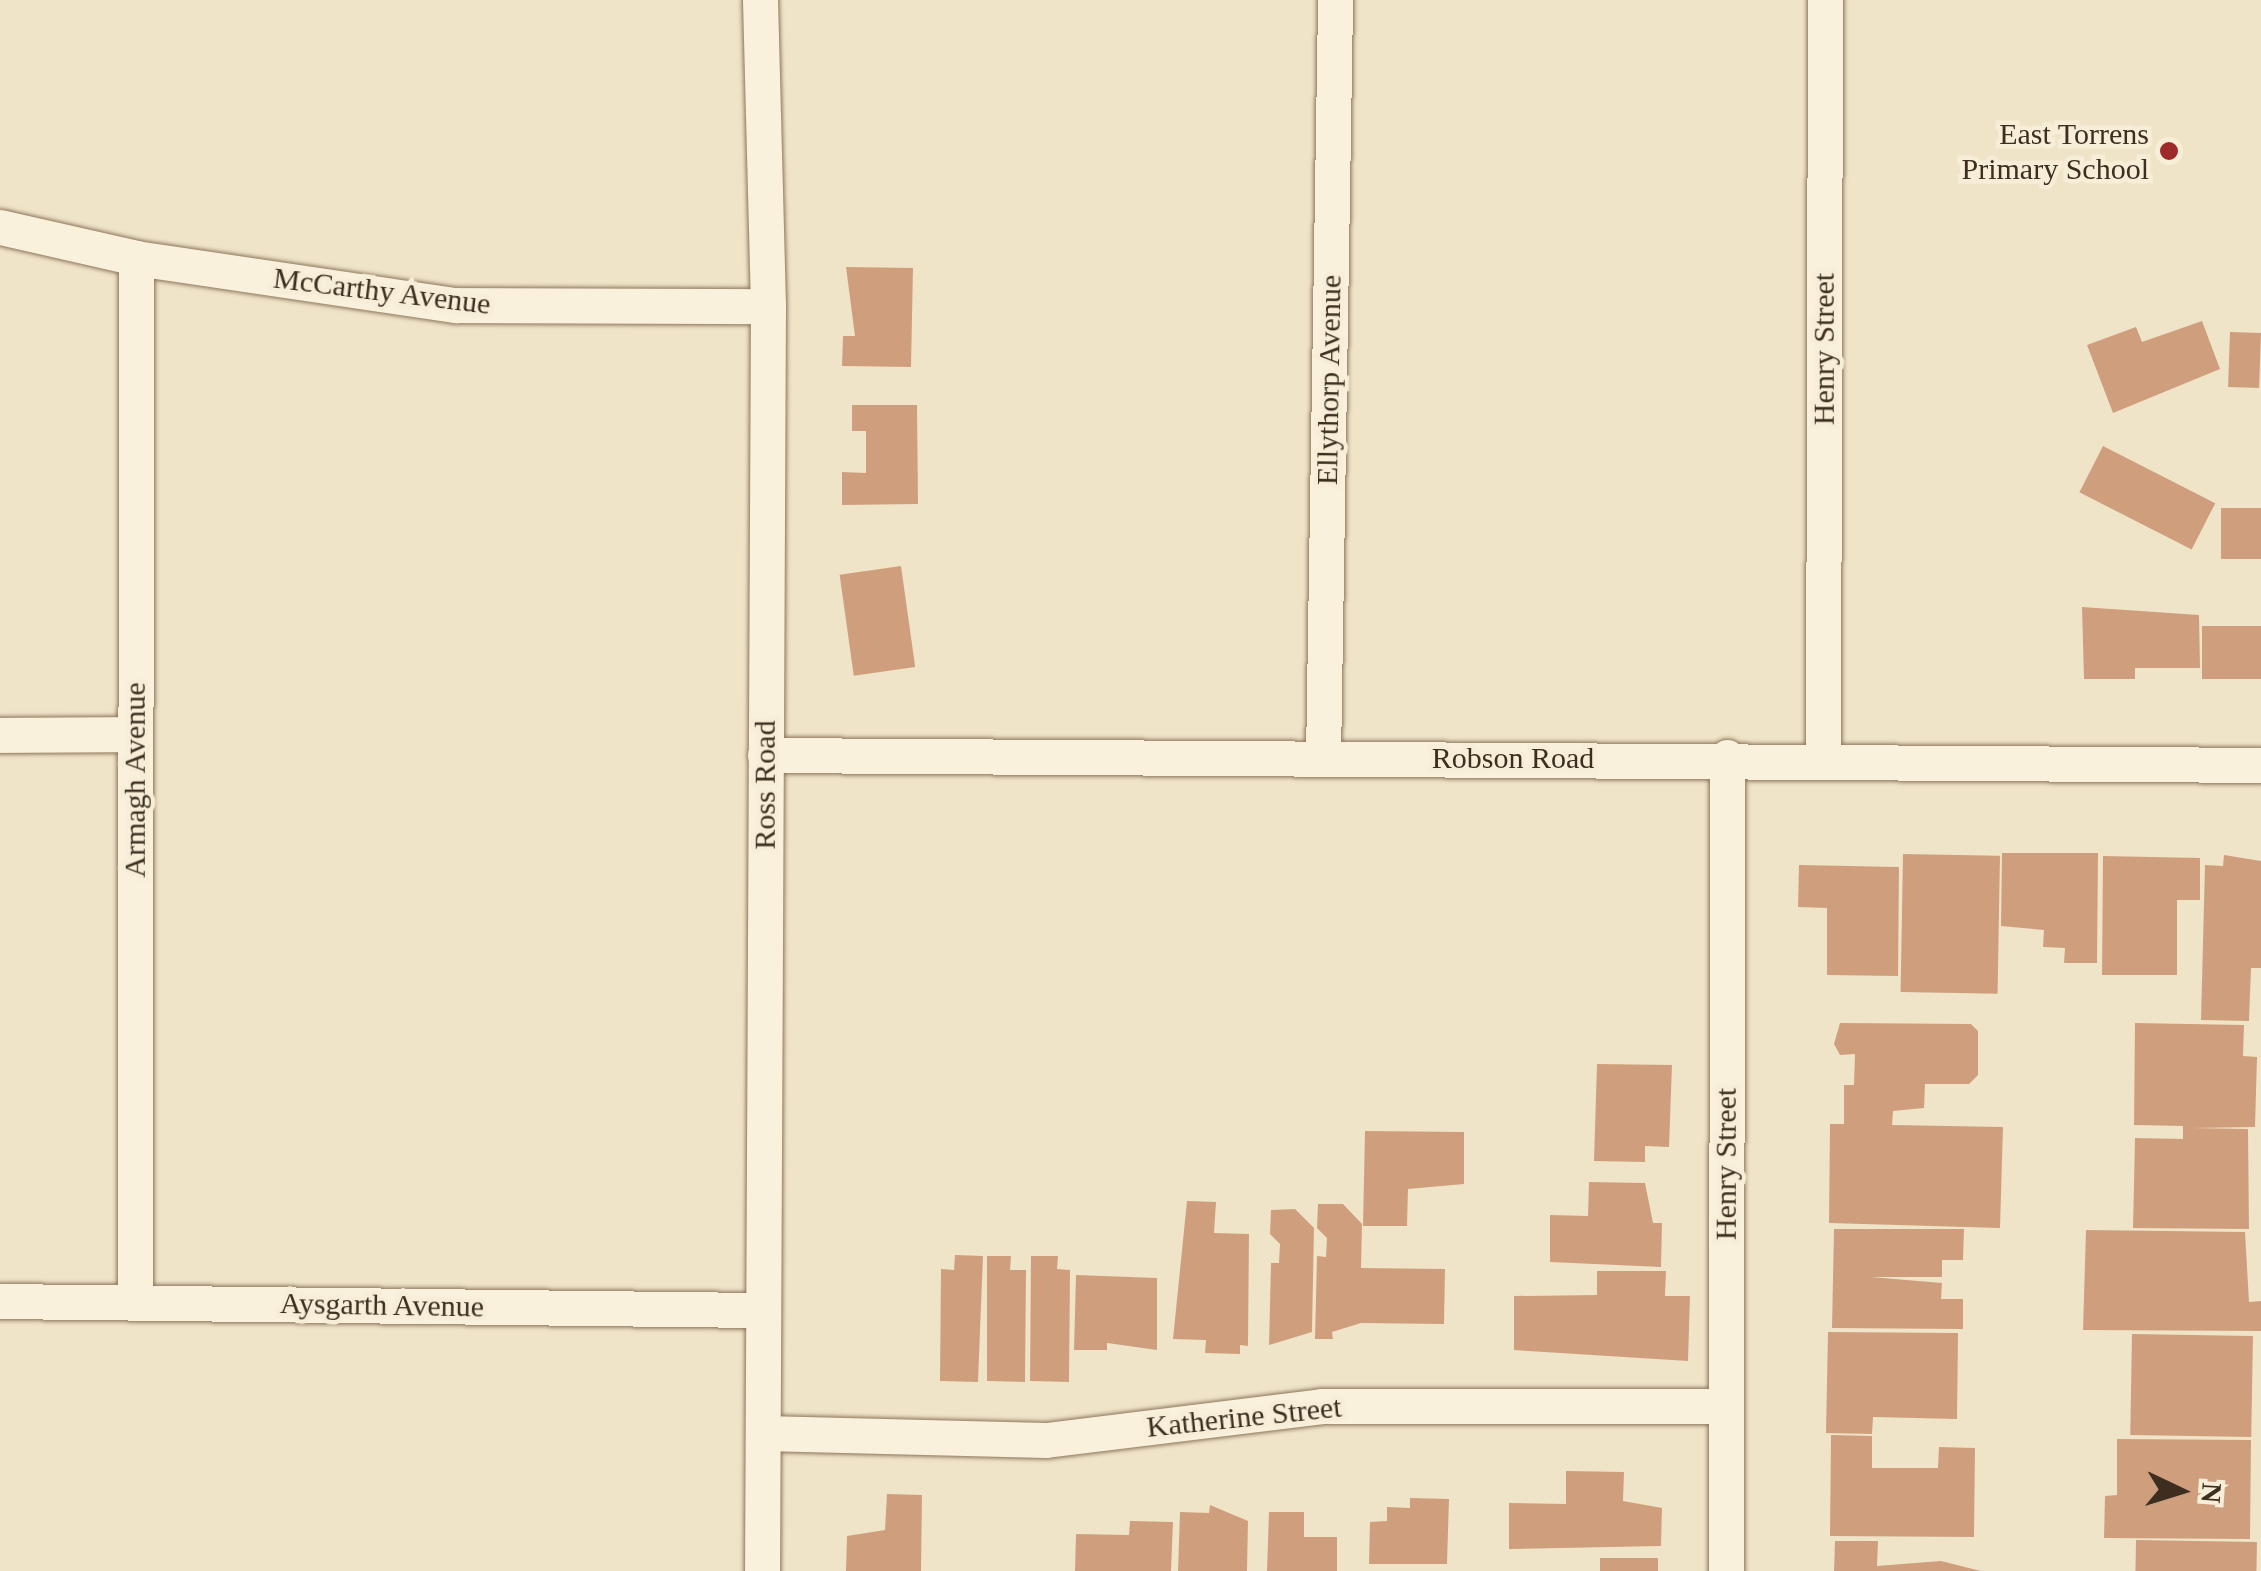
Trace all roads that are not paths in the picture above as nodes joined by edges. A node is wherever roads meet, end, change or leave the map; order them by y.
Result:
1 (760, 0) edge
2 (1336, 0) edge
3 (1825, 0) edge
4 (0, 227) edge
5 (136, 258) junction
6 (768, 306) junction
7 (135, 734) junction
8 (0, 735) edge
9 (765, 756) junction
10 (1727, 757) junction
11 (1823, 759) junction
12 (1323, 760) junction
13 (2261, 765) edge
14 (0, 1301) edge
15 (135, 1303) junction
16 (763, 1310) junction
17 (1726, 1406) junction
18 (763, 1433) junction
19 (762, 1571) edge
20 (1726, 1571) edge

1 - 6 street, Ross Road
2 - 12 street, Ellythorp Avenue
3 - 11 street, Henry Street
4 - 5 street, McCarthy Avenue
5 - 6 street, McCarthy Avenue
5 - 7 street, Armagh Avenue
6 - 9 street, Ross Road
7 - 8 street
7 - 15 street, Armagh Avenue
9 - 12 street, Robson Road
9 - 16 street, Ross Road
10 - 11 street, Robson Road
10 - 12 street, Robson Road
10 - 17 street, Henry Street
11 - 13 street, Robson Road
14 - 15 street, Aysgarth Avenue
15 - 16 street, Aysgarth Avenue
16 - 18 street, Ross Road
17 - 18 street, Katherine Street
17 - 20 street, Henry Street
18 - 19 street, Ross Road

